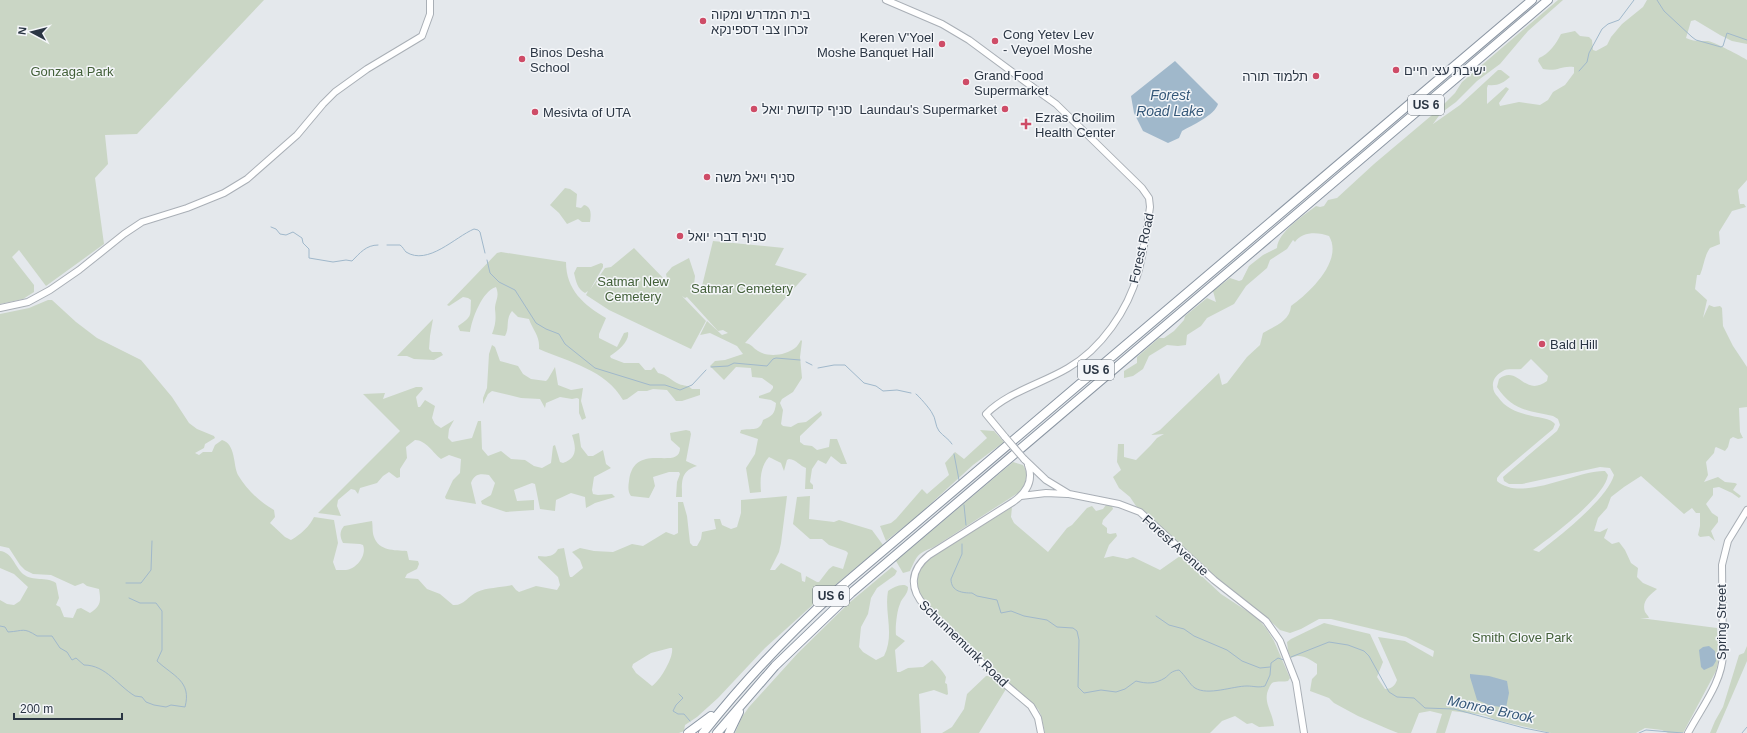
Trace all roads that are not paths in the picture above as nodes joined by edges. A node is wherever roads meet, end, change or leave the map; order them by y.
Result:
1 (430, 0) edge
2 (886, 0) edge
3 (1532, 0) edge
4 (1548, 0) edge
5 (0, 308) edge
6 (986, 414) joint
7 (1026, 462) junction
8 (1074, 495) junction
9 (1021, 496) junction
10 (1747, 510) edge
11 (775, 666) junction
12 (744, 683) junction
13 (688, 733) edge
14 (703, 733) edge
15 (717, 733) edge
16 (730, 733) edge
17 (1041, 733) edge
18 (1304, 733) edge
19 (1688, 733) edge

1 - 5 street
2 - 6 street, Forest Road
3 - 12 highway, US 6
4 - 11 highway, US 6
6 - 7 street, Forest Avenue, bridge
7 - 8 street, Forest Avenue
7 - 9 street
8 - 9 street, Schunnemunk Road
8 - 18 street, Forest Avenue
9 - 17 street, Schunnemunk Road
10 - 19 street, Spring Street
11 - 15 highway, US 6
11 - 16 highway
12 - 13 highway
12 - 14 highway, US 6

